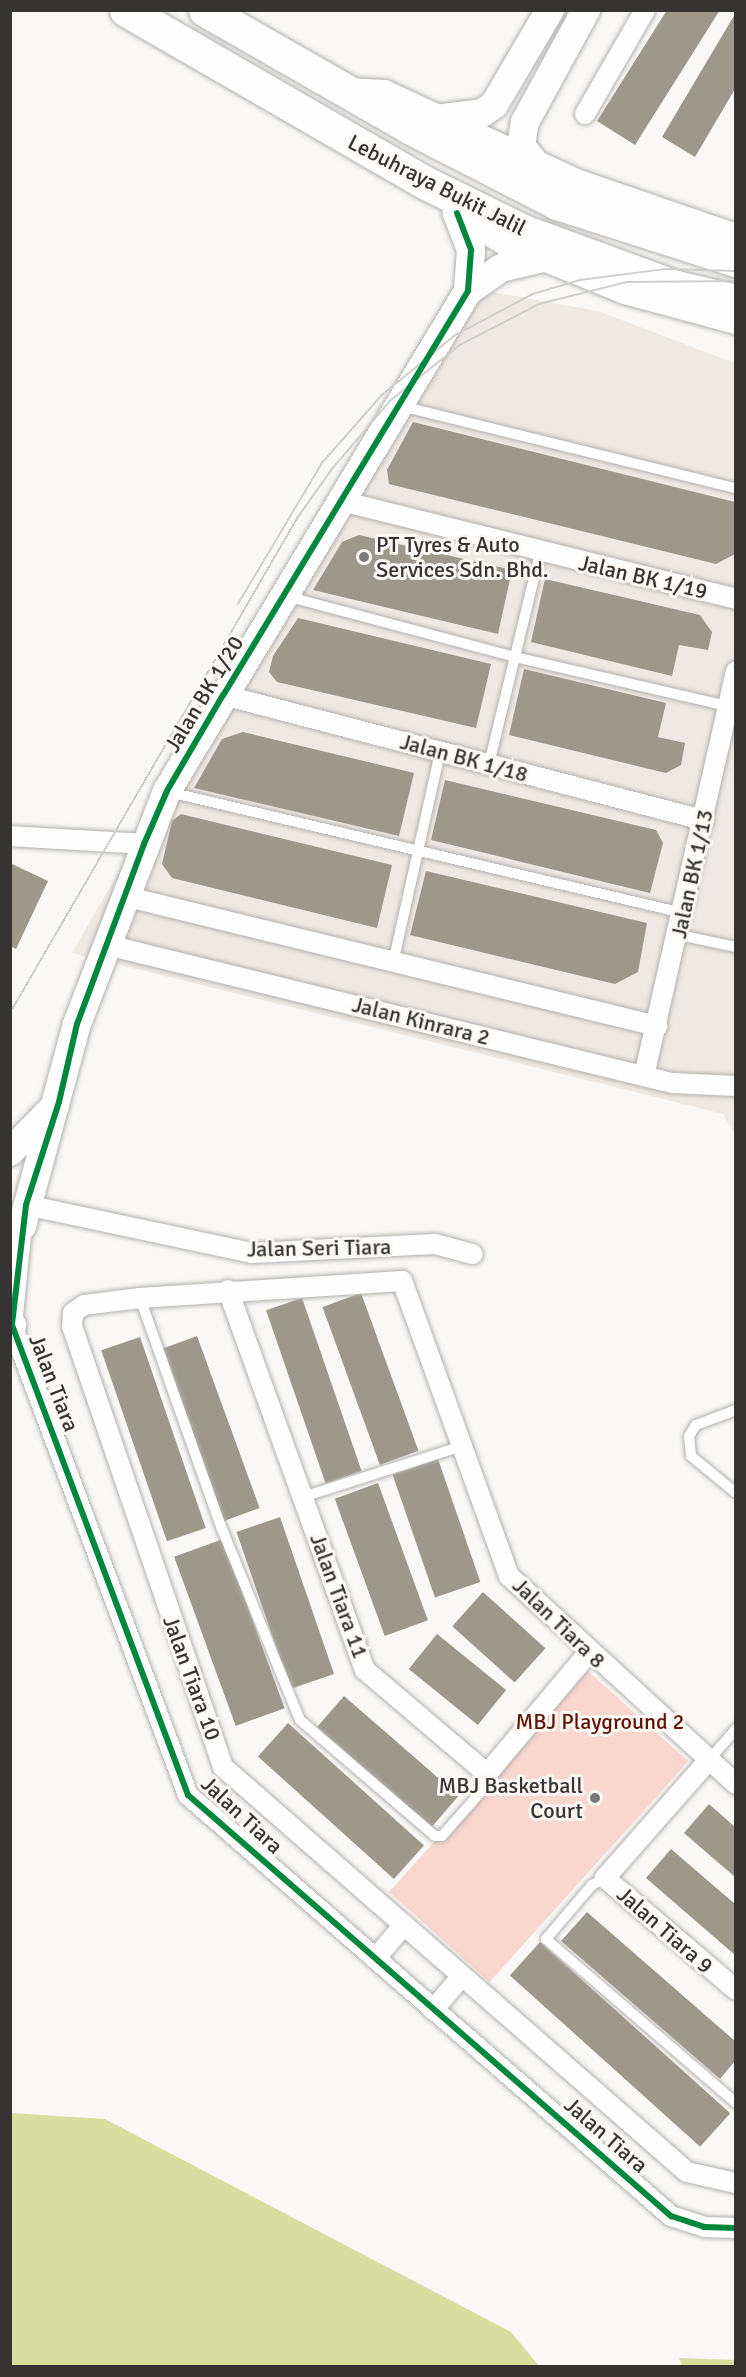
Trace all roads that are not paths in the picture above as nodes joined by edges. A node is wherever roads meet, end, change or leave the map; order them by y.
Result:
1 (126, 10) edge
2 (205, 10) edge
3 (550, 10) edge
4 (586, 10) edge
5 (645, 10) edge
6 (347, 92) junction
7 (585, 114) dead end
8 (436, 119) junction
9 (538, 167) junction
10 (426, 183) junction
11 (457, 213) junction
12 (735, 238) edge
13 (548, 257) junction
14 (735, 260) edge
15 (468, 291) junction
16 (735, 301) edge
17 (735, 320) edge
18 (399, 405) junction
19 (735, 488) edge
20 (341, 501) junction
21 (540, 553) junction
22 (284, 595) junction
23 (735, 599) edge
24 (515, 657) junction
25 (735, 671) edge
26 (223, 695) junction
27 (728, 706) junction
28 (440, 752) junction
29 (489, 764) junction
30 (167, 791) junction
31 (704, 820) junction
32 (10, 836) edge
33 (144, 844) junction
34 (418, 851) junction
35 (124, 896) junction
36 (683, 913) junction
37 (679, 935) junction
38 (107, 945) junction
39 (735, 947) edge
40 (393, 963) junction
41 (657, 1026) junction
42 (644, 1076) junction
43 (735, 1086) edge
44 (60, 1102) junction
45 (10, 1152) edge
46 (17, 1217) edge
47 (472, 1254) dead end
48 (402, 1281) joint
49 (228, 1290) junction
50 (140, 1298) junction
51 (11, 1324) edge
52 (735, 1410) edge
53 (462, 1446) junction
54 (735, 1493) edge
55 (303, 1497) junction
56 (588, 1653) junction
57 (735, 1729) edge
58 (708, 1761) junction
59 (487, 1774) junction
60 (735, 1784) edge
61 (605, 1878) junction
62 (404, 1924) junction
63 (375, 1959) junction
64 (462, 1976) junction
65 (735, 1990) edge
66 (433, 2010) junction
67 (735, 2103) edge
68 (735, 2183) edge
69 (735, 2229) edge

1 - 10 highway, Lebuhraya Bukit Jalil
2 - 6 highway, Lebuhraya Bukit Jalil
3 - 8 street
4 - 9 street
5 - 7 street
6 - 8 street
6 - 14 highway, Lebuhraya Bukit Jalil
8 - 9 street
9 - 12 street
10 - 11 street
10 - 16 highway, Lebuhraya Bukit Jalil
11 - 13 street
11 - 15 street, Jalan BK 1/20
13 - 15 street, Jalan BK 1/20
13 - 17 street
15 - 18 street, Jalan BK 1/20
18 - 19 lane
18 - 20 street, Jalan BK 1/20
20 - 21 street, Jalan BK 1/19
20 - 22 street, Jalan BK 1/20
21 - 23 street, Jalan BK 1/19
21 - 24 lane
22 - 24 lane
22 - 26 street, Jalan BK 1/20
24 - 27 lane
24 - 29 lane
25 - 27 street, Jalan BK 1/13
26 - 28 street, Jalan BK 1/18
26 - 30 street, Jalan BK 1/20
27 - 31 street, Jalan BK 1/13
28 - 29 street, Jalan BK 1/18
28 - 34 lane
29 - 31 street, Jalan BK 1/18
30 - 33 street, Jalan BK 1/20
30 - 34 lane
31 - 36 street, Jalan BK 1/13
32 - 33 street
33 - 35 street, Jalan BK 1/20
34 - 36 lane
34 - 40 lane
35 - 38 street, Jalan BK 1/20
35 - 40 street
36 - 37 street, Jalan BK 1/13
37 - 39 lane
37 - 41 street, Jalan BK 1/13
38 - 42 street, Jalan Kinrara 2
38 - 44 street, Jalan BK 1/20
40 - 41 street
41 - 42 street, Jalan BK 1/13
42 - 43 street, Jalan Kinrara 2
44 - 45 street
44 - 46 street, Jalan BK 1/20
46 - 47 street, Jalan Seri Tiara
46 - 51 street, Jalan Tiara
48 - 49 street, Jalan Tiara 10
48 - 53 street, Jalan Tiara 8
49 - 50 street, Jalan Tiara 10
49 - 55 street, Jalan Tiara 11
50 - 59 lane
50 - 62 street, Jalan Tiara 10
51 - 63 street, Jalan Tiara
52 - 54 lane
53 - 55 lane
53 - 56 street, Jalan Tiara 8
55 - 59 street, Jalan Tiara 11
56 - 58 street, Jalan Tiara 8
56 - 59 street
57 - 58 lane
58 - 60 street, Jalan Tiara 8
58 - 61 street, Jalan Tiara 9
61 - 65 street, Jalan Tiara 9
61 - 67 lane
62 - 63 street
62 - 64 street, Jalan Tiara 10
63 - 66 street, Jalan Tiara
64 - 66 street
64 - 68 street, Jalan Tiara 10
66 - 69 street, Jalan Tiara

